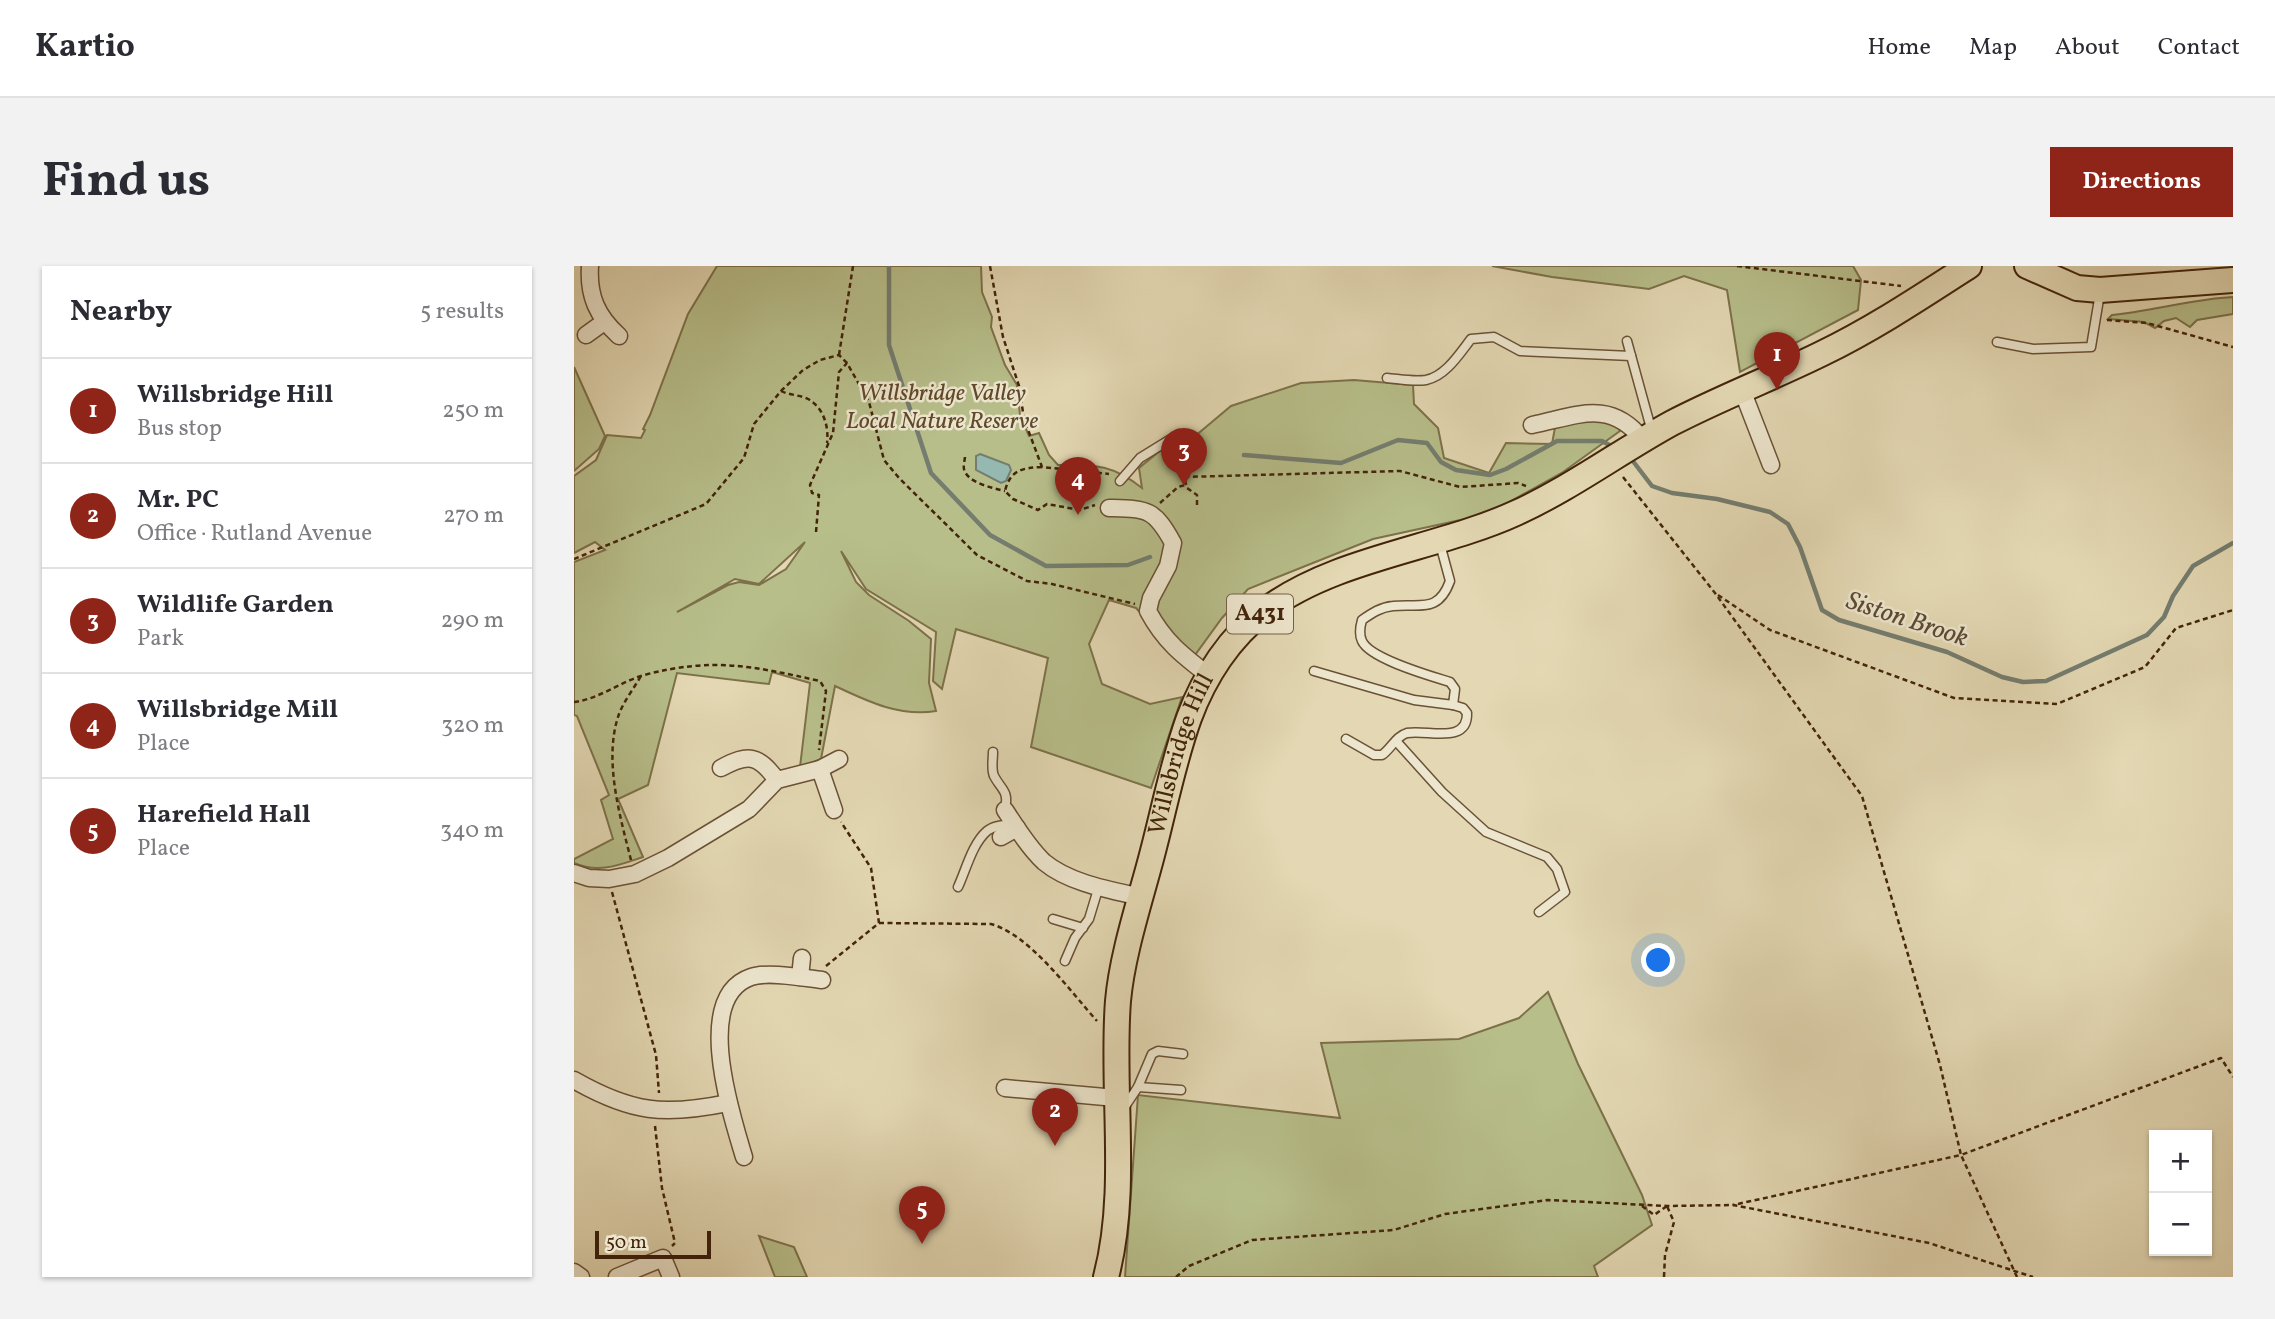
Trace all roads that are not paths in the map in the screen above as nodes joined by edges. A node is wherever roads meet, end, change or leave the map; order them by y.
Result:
1 (590, 266) edge
2 (1969, 266) edge
3 (2027, 266) edge
4 (2233, 280) edge
5 (2100, 290) junction
6 (604, 322) junction
7 (586, 335) dead end
8 (619, 336) dead end
9 (1627, 341) dead end
10 (1997, 342) dead end
11 (1631, 356) junction
12 (1387, 378) dead end
13 (1742, 390) junction
14 (1532, 425) dead end
15 (1179, 434) dead end
16 (1627, 451) junction
17 (1771, 465) dead end
18 (1120, 481) dead end
19 (1109, 508) road end
20 (1439, 541) junction
21 (1314, 671) dead end
22 (1208, 675) junction
23 (1453, 705) junction
24 (1346, 739) dead end
25 (1396, 741) junction
26 (726, 746) dead end
27 (993, 752) dead end
28 (839, 759) dead end
29 (820, 769) junction
30 (777, 780) junction
31 (834, 810) road end
32 (1005, 810) joint
33 (1015, 826) junction
34 (1001, 837) dead end
35 (574, 873) edge
36 (1099, 886) junction
37 (958, 887) dead end
38 (1141, 897) junction
39 (1539, 912) dead end
40 (1052, 919) dead end
41 (1083, 928) junction
42 (802, 958) dead end
43 (1065, 961) dead end
44 (1182, 1054) dead end
45 (574, 1080) edge
46 (1138, 1087) junction
47 (1005, 1088) dead end
48 (1181, 1090) dead end
49 (728, 1103) junction
50 (1116, 1108) junction
51 (744, 1157) dead end
52 (574, 1272) edge
53 (581, 1277) edge
54 (617, 1277) edge
55 (671, 1277) edge
56 (1107, 1277) edge

1 - 6 street
2 - 13 main road, A431
3 - 5 main road
4 - 5 main road
5 - 10 lane
6 - 7 street
6 - 8 street
9 - 11 lane
11 - 12 lane
11 - 16 lane
13 - 16 main road, A431
13 - 17 street
14 - 16 street
15 - 18 lane
16 - 20 main road, Willsbridge Hill / A431
19 - 22 street
20 - 22 main road, Willsbridge Hill / A431
20 - 23 lane
21 - 23 lane
22 - 38 main road, Willsbridge Hill / A431
23 - 25 lane
24 - 25 lane
25 - 39 lane
26 - 30 street
27 - 32 lane
28 - 29 street
29 - 30 street
29 - 31 street
30 - 35 street
32 - 33 street
33 - 34 street
33 - 36 street
33 - 37 lane
36 - 38 street
36 - 41 lane
38 - 50 main road, Willsbridge Hill / A431
40 - 41 lane
41 - 43 lane
42 - 49 street
44 - 46 lane
45 - 49 street
46 - 48 lane
46 - 50 lane
47 - 50 street
49 - 51 street
50 - 56 main road, Willsbridge Hill / A431
52 - 53 street
54 - 55 street

